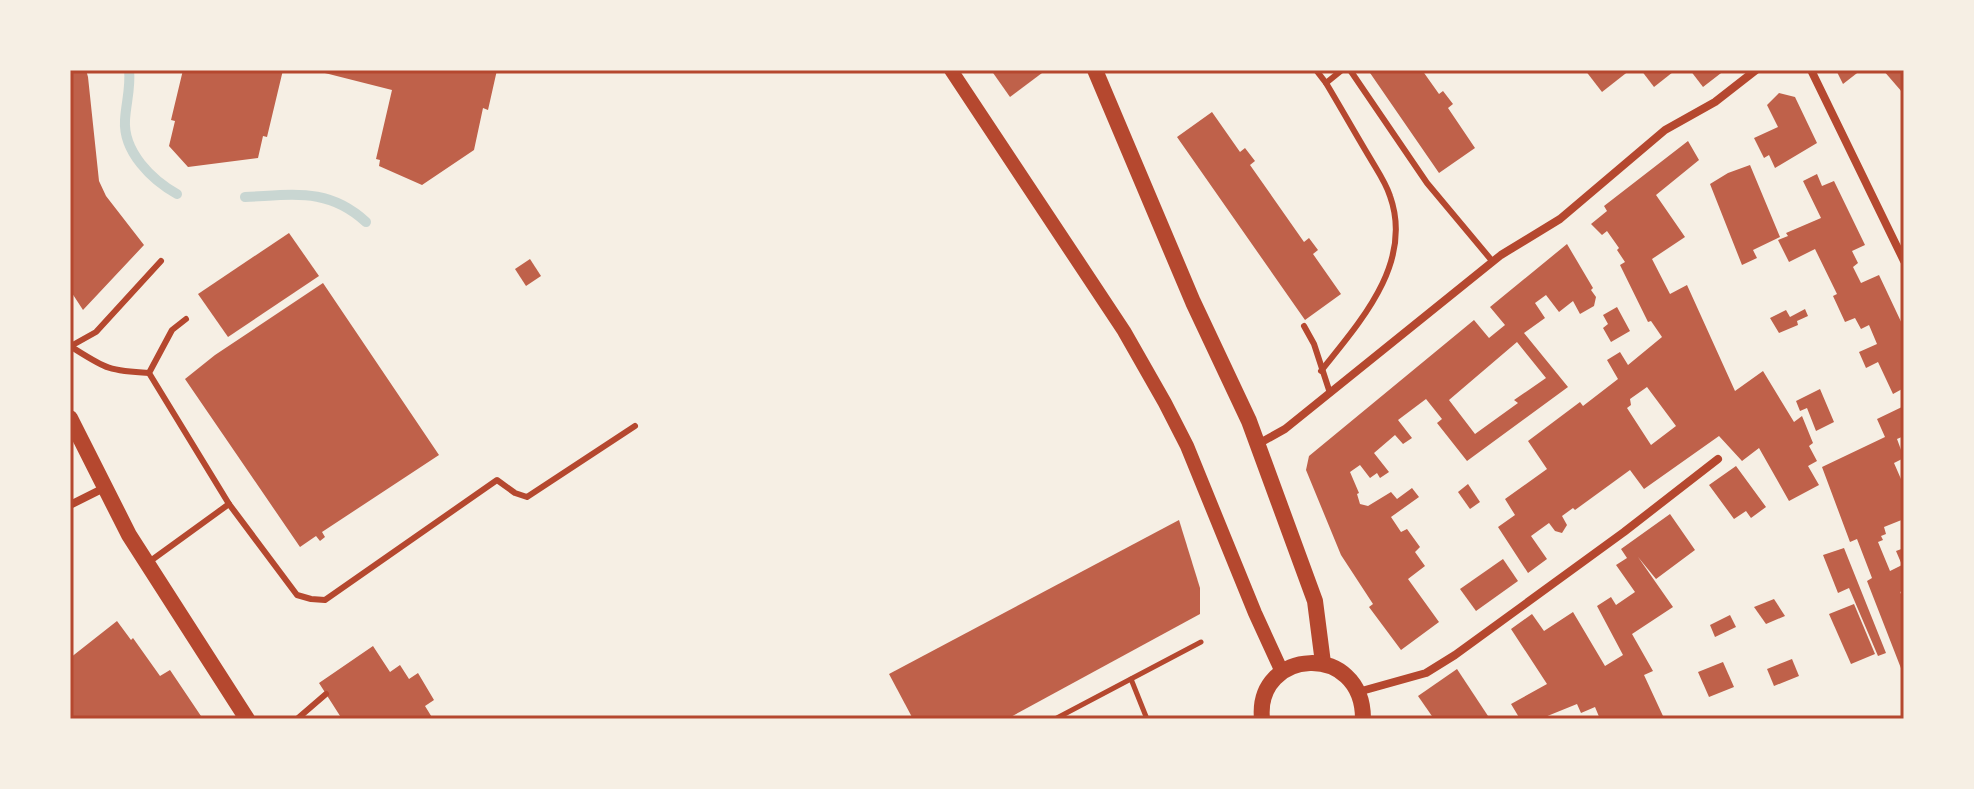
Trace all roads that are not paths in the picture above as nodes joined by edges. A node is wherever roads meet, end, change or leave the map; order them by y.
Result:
1 (951, 70) edge
2 (1095, 70) edge
3 (1316, 70) edge
4 (1342, 70) edge
5 (1350, 70) edge
6 (1756, 70) edge
7 (1811, 70) edge
8 (1326, 83) junction
9 (161, 261) dead end
10 (1904, 261) edge
11 (1493, 262) junction
12 (186, 319) dead end
13 (1304, 326) dead end
14 (70, 346) edge
15 (1321, 371) junction
16 (149, 373) junction
17 (1330, 393) junction
18 (70, 418) edge
19 (635, 426) dead end
20 (1257, 444) junction
21 (1718, 459) dead end
22 (104, 488) junction
23 (229, 504) junction
24 (70, 505) edge
25 (146, 564) junction
26 (1323, 663) junction
27 (1282, 672) junction
28 (1358, 692) junction
29 (326, 694) dead end
30 (247, 719) edge
31 (297, 719) edge
32 (1262, 719) edge
33 (1363, 719) edge

1 - 27 street
2 - 20 main road
3 - 8 lane
4 - 8 lane
5 - 11 lane
6 - 11 street
7 - 10 street
8 - 15 lane
9 - 14 lane
11 - 17 street
12 - 16 lane
13 - 15 lane
14 - 16 lane
15 - 17 lane
16 - 23 lane
17 - 20 street
18 - 22 main road
19 - 23 lane
20 - 26 main road
21 - 28 street
22 - 24 street
22 - 25 main road
23 - 25 lane
25 - 30 main road
26 - 27 main road
26 - 28 main road
27 - 32 main road
28 - 33 main road
29 - 31 lane

